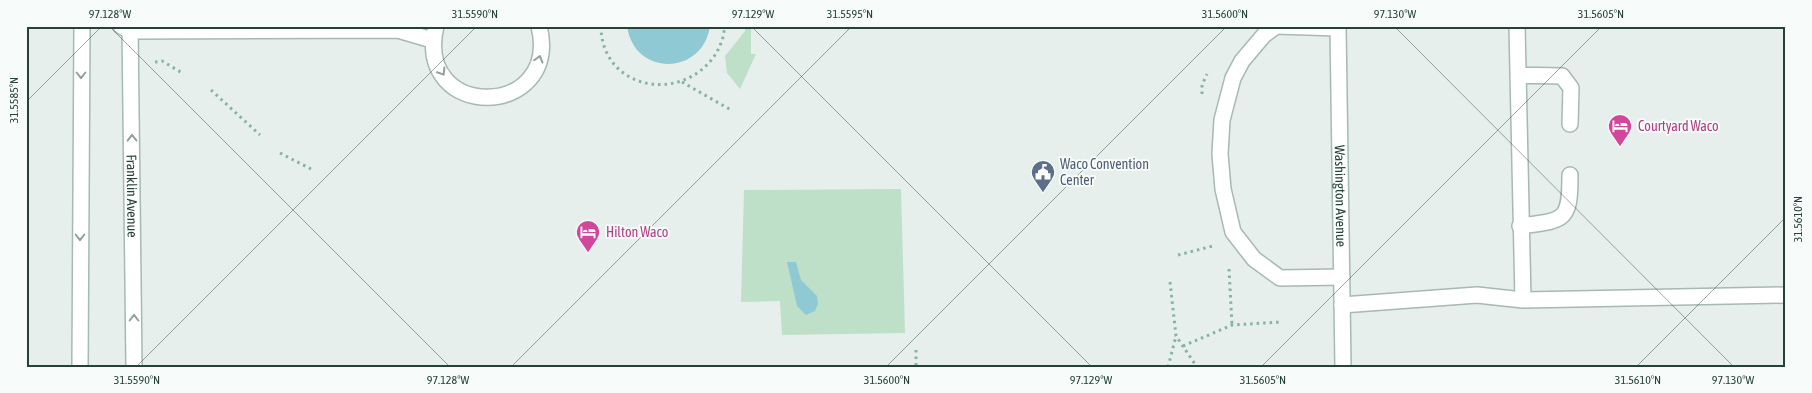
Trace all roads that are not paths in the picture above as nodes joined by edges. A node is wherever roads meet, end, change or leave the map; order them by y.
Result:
1 (82, 26) edge
2 (539, 26) edge
3 (1517, 26) edge
4 (1338, 27) edge
5 (127, 28) edge
6 (434, 33) edge
7 (1518, 75) junction
8 (1570, 124) dead end
9 (1570, 175) dead end
10 (1520, 226) junction
11 (1342, 277) junction
12 (1786, 296) edge
13 (1523, 300) junction
14 (1342, 305) junction
15 (80, 367) edge
16 (134, 367) edge
17 (1343, 367) edge

1 -> 15 main road
6 -> 2 main road
3 - 7 main road
4 - 11 main road, Washington Avenue
4 - 11 main road
5 - 6 main road
16 -> 5 main road, Franklin Avenue
7 - 8 main road
7 - 10 main road
9 - 10 main road
10 - 13 main road
11 - 14 main road, Washington Avenue
12 - 13 main road
13 - 14 main road
14 - 17 main road, Washington Avenue

